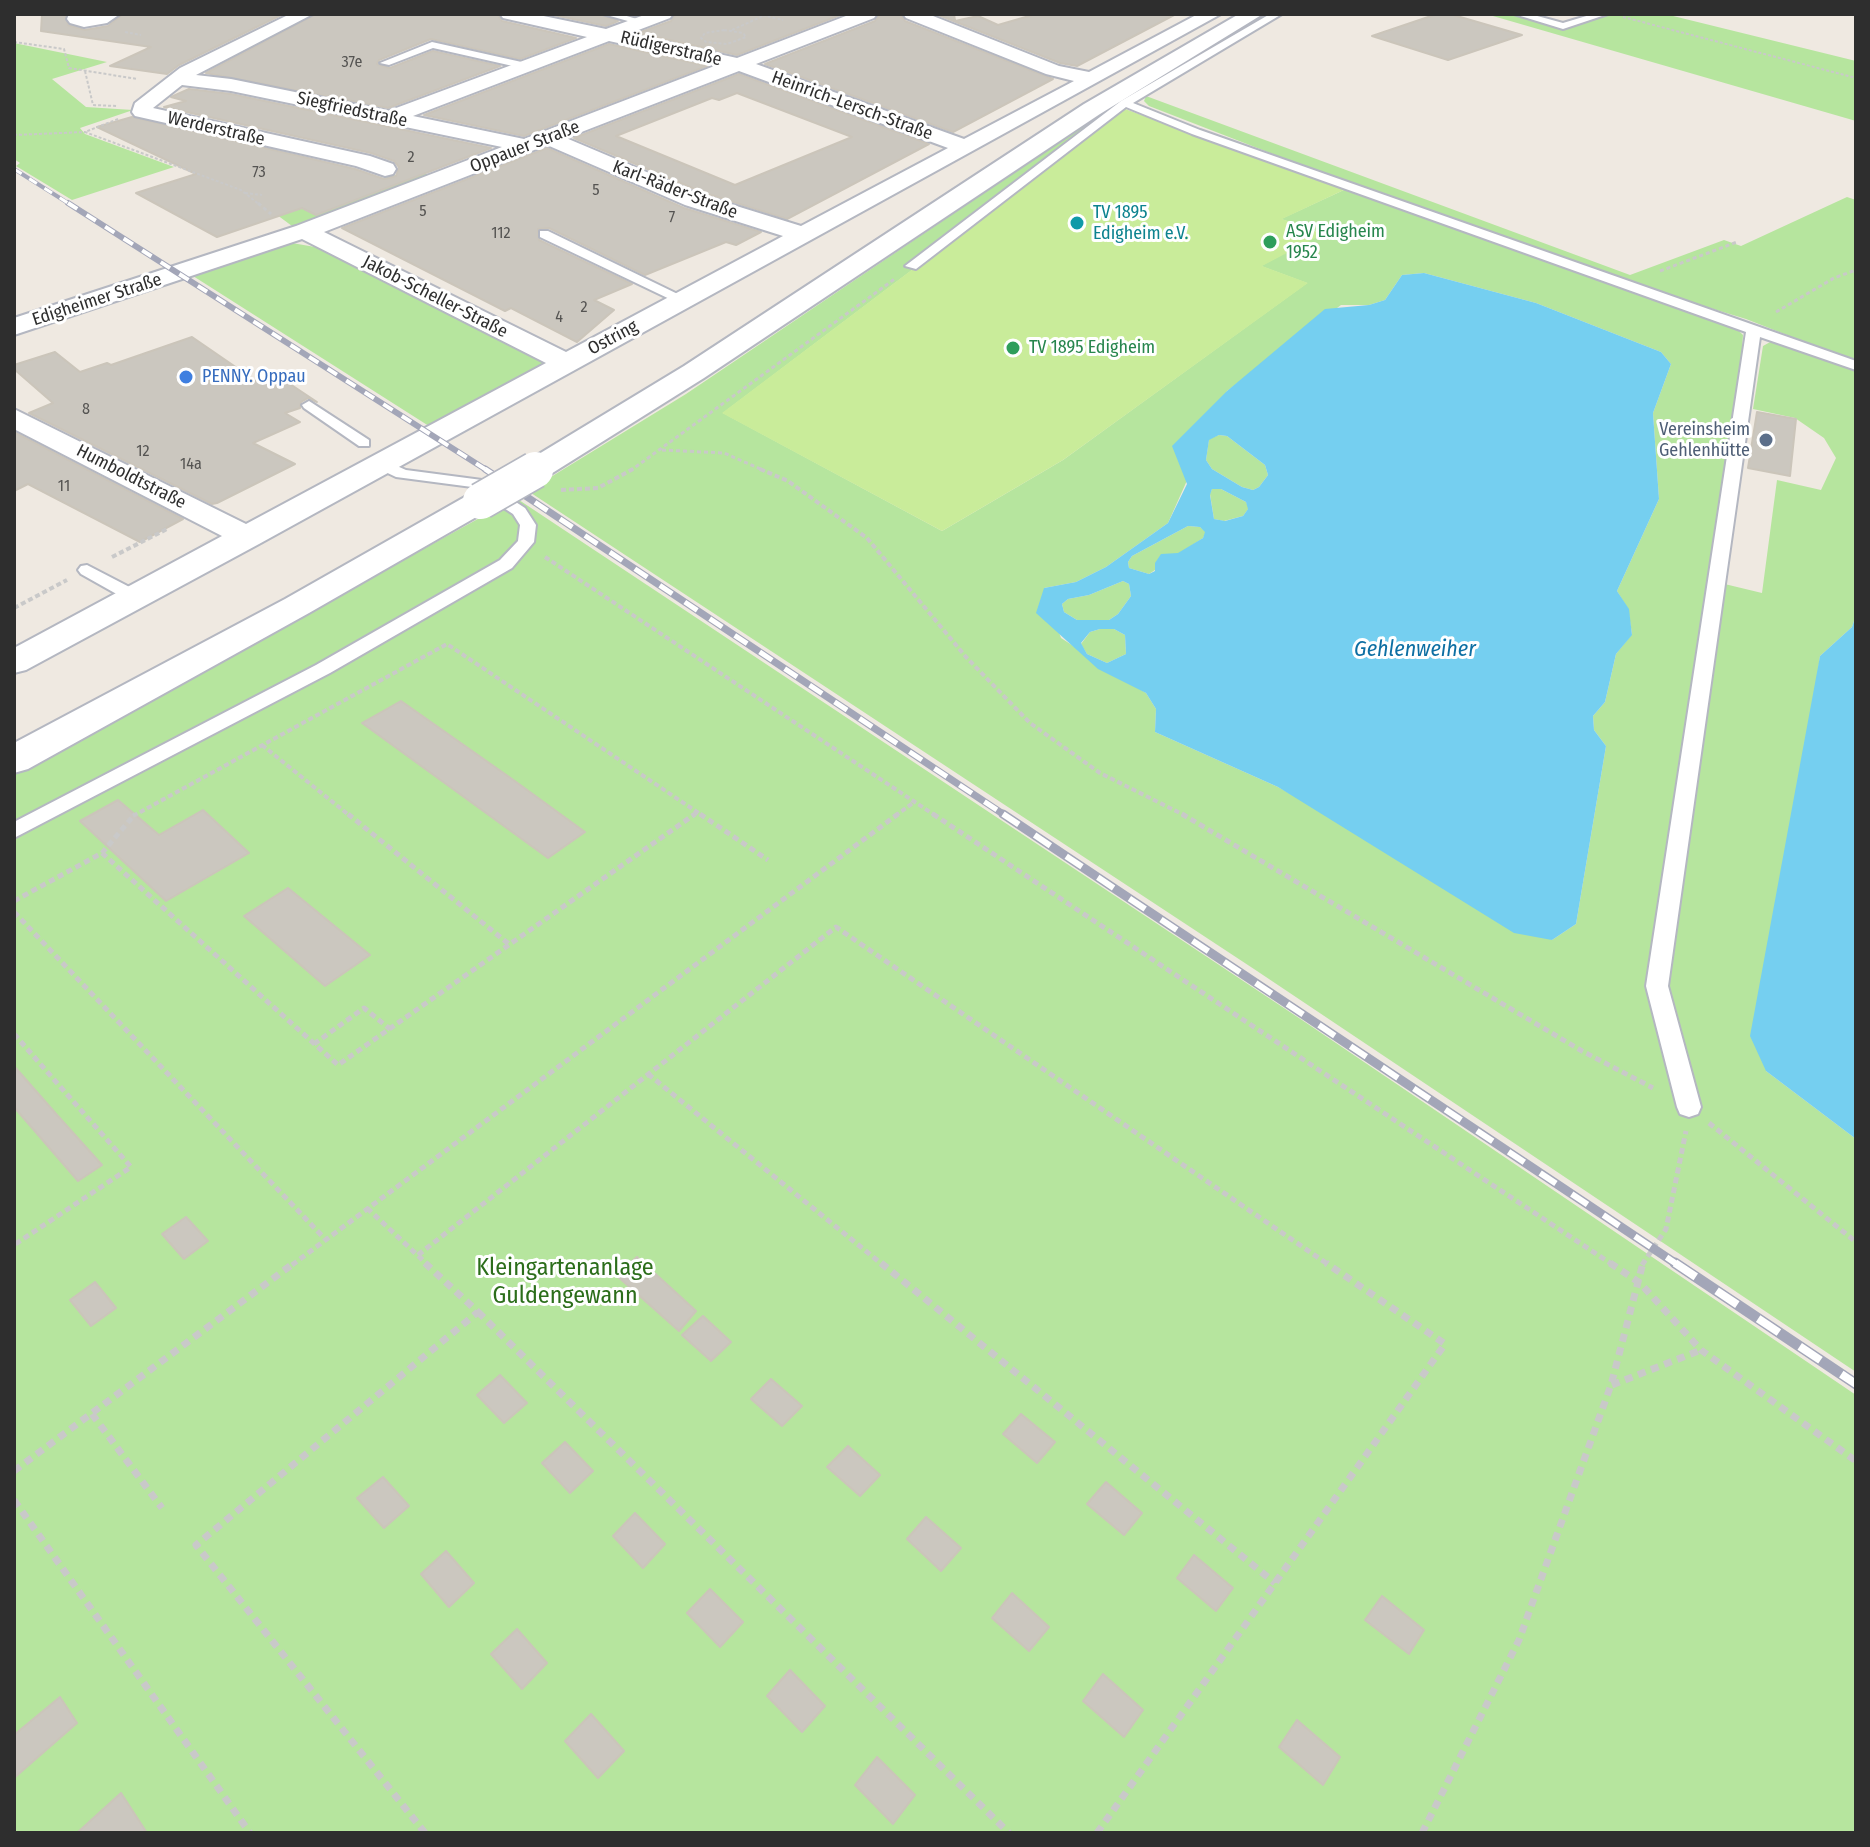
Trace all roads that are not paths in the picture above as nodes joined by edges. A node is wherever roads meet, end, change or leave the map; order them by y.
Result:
1 (78, 14) edge
2 (111, 14) edge
3 (304, 14) edge
4 (509, 14) edge
5 (608, 14) edge
6 (664, 14) edge
7 (868, 14) edge
8 (912, 14) edge
9 (1212, 14) edge
10 (1253, 14) edge
11 (1277, 14) edge
12 (1519, 14) edge
13 (1603, 14) edge
14 (642, 22) junction
15 (610, 35) junction
16 (385, 63) dead end
17 (739, 64) junction
18 (526, 66) junction
19 (1092, 79) junction
20 (174, 81) junction
21 (1125, 103) junction
22 (389, 118) junction
23 (537, 142) junction
24 (965, 147) junction
25 (385, 169) dead end
26 (304, 231) junction
27 (544, 234) dead end
28 (804, 235) junction
29 (602, 254) dead end
30 (911, 266) dead end
31 (180, 273) joint
32 (686, 298) junction
33 (14, 327) edge
34 (1754, 328) junction
35 (567, 363) junction
36 (1856, 366) edge
37 (309, 405) dead end
38 (14, 418) edge
39 (372, 453) junction
40 (248, 537) junction
41 (87, 570) dead end
42 (135, 597) junction
43 (19, 654) edge
44 (14, 760) edge
45 (14, 831) edge
46 (1689, 1107) road end

1 - 2 street
3 - 20 street, Werderstraße
4 - 15 street, Rüdigerstraße
5 - 14 lane
6 - 14 street
7 - 17 street, Oppauer Straße
8 - 19 street
9 - 19 street, Ostring
10 - 44 street, bridge
11 - 21 lane
12 - 13 lane
14 - 15 street
15 - 17 street, Rüdigerstraße
15 - 18 street
16 - 18 lane
17 - 23 street, Oppauer Straße
17 - 24 street, Heinrich-Lersch-Straße
18 - 22 street
19 - 24 street, Ostring
20 - 22 street, Siegfriedstraße
20 - 25 street, Werderstraße
21 - 30 lane
21 - 34 lane
22 - 23 street, Siegfriedstraße
23 - 26 street, Oppauer Straße
23 - 28 street, Karl-Räder-Straße
24 - 28 street, Ostring
26 - 31 street, Oppauer Straße
26 - 35 street, Jakob-Scheller-Straße
27 - 32 lane
28 - 32 street, Ostring
29 - 32 lane
31 - 33 street, Edigheimer Straße
32 - 35 street, Ostring
34 - 36 lane
34 - 46 lane
35 - 39 street, Ostring
37 - 39 lane
38 - 40 street, Humboldtstraße
39 - 40 street, Ostring
39 - 45 lane
40 - 42 street, Ostring
41 - 42 lane
42 - 43 street, Ostring

